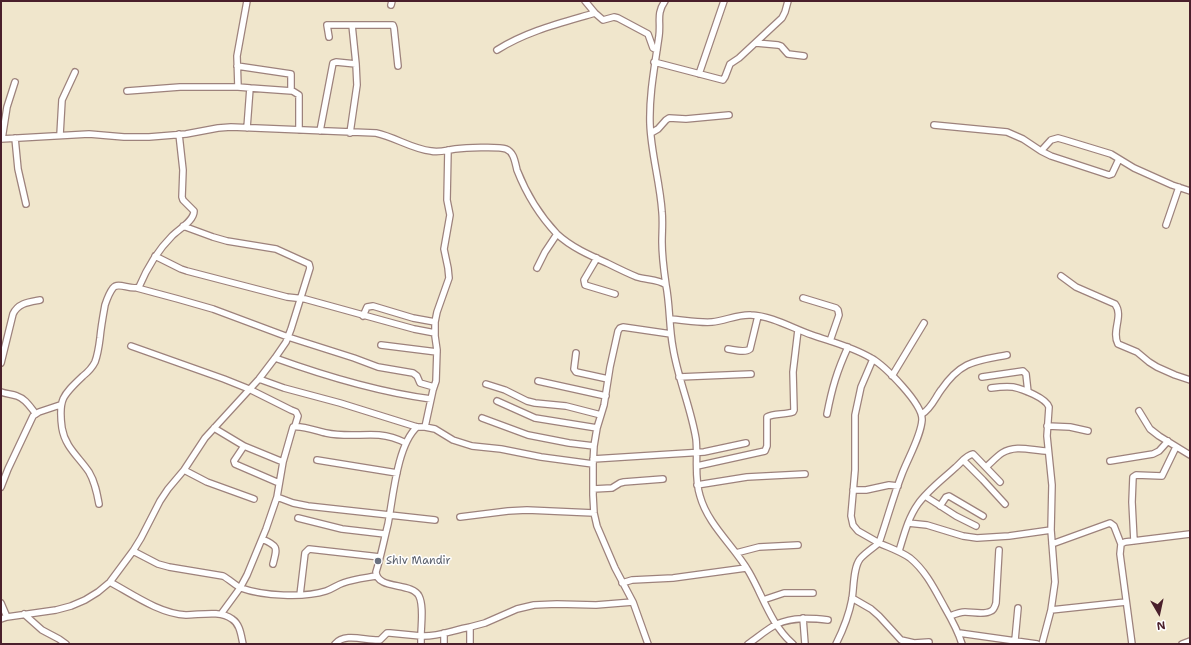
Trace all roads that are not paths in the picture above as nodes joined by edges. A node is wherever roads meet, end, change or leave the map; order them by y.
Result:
1 (247, 1) edge
2 (585, 1) edge
3 (665, 1) edge
4 (724, 1) edge
5 (788, 1) edge
6 (595, 13) junction
7 (352, 25) junction
8 (328, 37) dead end
9 (756, 43) junction
10 (497, 50) dead end
11 (657, 50) junction
12 (804, 56) dead end
13 (654, 62) junction
14 (356, 64) junction
15 (237, 66) junction
16 (398, 66) dead end
17 (75, 72) dead end
18 (699, 74) junction
19 (15, 82) dead end
20 (238, 87) junction
21 (250, 88) junction
22 (127, 91) dead end
23 (292, 91) junction
24 (729, 115) dead end
25 (934, 125) dead end
26 (247, 128) junction
27 (299, 130) junction
28 (320, 131) junction
29 (350, 133) junction
30 (651, 133) junction
31 (179, 134) junction
32 (60, 135) junction
33 (15, 138) junction
34 (2, 139) edge
35 (448, 150) junction
36 (1041, 152) junction
37 (1119, 159) junction
38 (1179, 187) junction
39 (1190, 191) edge
40 (26, 204) dead end
41 (1166, 225) dead end
42 (183, 226) junction
43 (557, 234) junction
44 (155, 256) junction
45 (597, 258) junction
46 (537, 268) dead end
47 (1061, 276) dead end
48 (666, 285) junction
49 (137, 288) junction
50 (616, 294) dead end
51 (803, 298) dead end
52 (301, 299) junction
53 (40, 300) dead end
54 (362, 316) junction
55 (758, 316) junction
56 (670, 319) junction
57 (435, 322) junction
58 (924, 323) dead end
59 (798, 330) junction
60 (435, 333) junction
61 (671, 334) junction
62 (288, 337) junction
63 (830, 341) junction
64 (381, 345) dead end
65 (131, 346) dead end
66 (848, 348) junction
67 (728, 349) dead end
68 (437, 352) junction
69 (576, 353) dead end
70 (1007, 355) dead end
71 (275, 358) junction
72 (873, 359) junction
73 (1, 363) edge
74 (751, 374) dead end
75 (679, 376) junction
76 (892, 376) junction
77 (982, 377) dead end
78 (259, 379) junction
79 (608, 379) junction
80 (1190, 380) edge
81 (538, 381) dead end
82 (486, 384) dead end
83 (434, 387) junction
84 (991, 388) dead end
85 (249, 389) junction
86 (1, 392) edge
87 (1028, 392) junction
88 (606, 396) junction
89 (431, 399) junction
90 (497, 401) dead end
91 (60, 405) junction
92 (1139, 411) dead end
93 (36, 414) junction
94 (827, 414) dead end
95 (922, 414) junction
96 (601, 415) junction
97 (482, 418) dead end
98 (295, 426) junction
99 (1047, 426) junction
100 (416, 427) junction
101 (426, 427) junction
102 (214, 428) junction
103 (597, 428) junction
104 (1088, 431) dead end
105 (1168, 441) junction
106 (406, 442) junction
107 (746, 443) dead end
108 (244, 446) junction
109 (594, 446) junction
110 (1176, 447) junction
111 (1048, 451) junction
112 (697, 453) junction
113 (1190, 456) edge
114 (317, 460) dead end
115 (963, 460) junction
116 (593, 461) junction
117 (283, 462) junction
118 (1110, 462) dead end
119 (696, 466) junction
120 (986, 467) junction
121 (184, 470) junction
122 (396, 473) junction
123 (805, 474) dead end
124 (663, 479) dead end
125 (1000, 482) dead end
126 (279, 483) junction
127 (697, 485) junction
128 (898, 486) junction
129 (1, 487) edge
130 (593, 489) junction
131 (853, 490) junction
132 (925, 496) junction
133 (277, 497) junction
134 (254, 499) dead end
135 (99, 504) dead end
136 (1004, 504) dead end
137 (940, 506) junction
138 (594, 513) junction
139 (389, 514) junction
140 (983, 516) dead end
141 (460, 517) dead end
142 (298, 518) dead end
143 (435, 520) dead end
144 (908, 523) junction
145 (976, 526) dead end
146 (1052, 530) junction
147 (385, 534) junction
148 (1190, 534) edge
149 (262, 539) junction
150 (1134, 541) junction
151 (879, 543) junction
152 (1052, 544) junction
153 (1121, 544) junction
154 (798, 545) dead end
155 (999, 550) dead end
156 (133, 551) junction
157 (899, 551) junction
158 (736, 554) junction
159 (380, 558) junction
160 (273, 564) dead end
161 (746, 568) junction
162 (376, 576) junction
163 (110, 582) junction
164 (622, 583) junction
165 (240, 588) junction
166 (813, 593) dead end
167 (300, 595) junction
168 (852, 598) junction
169 (763, 600) junction
170 (633, 602) junction
171 (1126, 602) junction
172 (1, 603) edge
173 (1018, 608) dead end
174 (1051, 610) junction
175 (24, 614) junction
176 (221, 614) junction
177 (950, 616) junction
178 (4, 618) edge
179 (803, 618) junction
180 (828, 620) dead end
181 (777, 625) junction
182 (470, 627) junction
183 (959, 633) junction
184 (444, 634) junction
185 (421, 636) junction
186 (1015, 640) junction
187 (1190, 641) edge
188 (929, 642) dead end
189 (66, 644) edge
190 (243, 644) edge
191 (335, 644) edge
192 (420, 644) edge
193 (444, 644) edge
194 (470, 644) edge
195 (648, 644) edge
196 (748, 644) edge
197 (793, 644) edge
198 (805, 644) edge
199 (836, 644) edge
200 (962, 644) edge
201 (1037, 644) edge
202 (1042, 644) edge
203 (1132, 644) edge
204 (1182, 644) edge

1 - 15 street
2 - 6 street
3 - 11 street
4 - 18 street
5 - 9 street
6 - 10 street
6 - 11 street
7 - 8 street
7 - 14 street
7 - 16 street
9 - 12 street
9 - 18 street
11 - 13 street
13 - 18 street
13 - 30 street
14 - 28 street
14 - 29 street
15 - 20 street
15 - 23 street
17 - 32 street
19 - 34 street
20 - 21 street
20 - 22 street
21 - 23 street
21 - 26 street
23 - 27 street
24 - 30 street
25 - 36 street
26 - 27 street
26 - 31 street
27 - 28 street
28 - 29 street
29 - 35 street
30 - 48 street
31 - 32 street
31 - 42 street
32 - 33 street
33 - 34 street
33 - 40 street
35 - 43 street
35 - 57 street
36 - 37 street
36 - 37 street
37 - 38 street
38 - 39 street
38 - 41 street
42 - 44 street
42 - 52 street
43 - 45 street
43 - 46 street
44 - 49 street
44 - 52 street
45 - 48 street
45 - 50 street
47 - 80 street
48 - 56 street
49 - 62 street
49 - 91 street
51 - 63 street
52 - 54 street
52 - 62 street
53 - 73 street
54 - 57 street
54 - 60 street
55 - 56 street
55 - 59 street
55 - 67 street
56 - 61 street
57 - 60 street
58 - 76 street
59 - 63 street
59 - 119 street
60 - 68 street
61 - 75 street
61 - 79 street
62 - 71 street
62 - 83 street
63 - 66 street
64 - 68 street
65 - 85 street
66 - 72 street
66 - 94 street
68 - 83 street
69 - 79 street
70 - 95 street
71 - 78 street
71 - 89 street
72 - 76 street
72 - 131 street
74 - 75 street
75 - 112 street
76 - 95 street
77 - 87 street
78 - 85 street
78 - 100 street
79 - 88 street
81 - 88 street
82 - 96 street
83 - 89 street
84 - 87 street
85 - 98 street
85 - 102 street
86 - 93 street
87 - 99 street
88 - 96 street
89 - 101 street
90 - 103 street
91 - 93 street
91 - 135 street
92 - 105 street
93 - 129 street
95 - 128 street
96 - 103 street
97 - 109 street
98 - 106 street
98 - 117 street
99 - 104 street
99 - 111 street
100 - 101 street
100 - 106 street
101 - 116 street
102 - 108 street
102 - 121 street
103 - 109 street
105 - 110 street
105 - 118 street
106 - 122 street
107 - 112 street
108 - 117 street
108 - 126 street
109 - 116 street
110 - 113 street
110 - 150 street
111 - 120 street
111 - 146 street
112 - 116 street
112 - 119 street
114 - 122 street
115 - 120 street
115 - 132 street
115 - 136 street
116 - 130 street
117 - 126 street
119 - 127 street
120 - 125 street
121 - 134 street
121 - 156 street
122 - 139 street
123 - 127 street
124 - 130 street
126 - 133 street
127 - 158 street
128 - 131 street
128 - 151 street
130 - 138 street
131 - 151 street
132 - 137 street
132 - 144 street
133 - 139 street
133 - 149 street
137 - 140 street
137 - 145 street
138 - 141 street
138 - 164 street
139 - 143 street
139 - 147 street
142 - 147 street
144 - 146 street
144 - 157 street
146 - 152 street
147 - 159 street
148 - 150 street
149 - 160 street
149 - 165 street
150 - 153 street
151 - 157 street
151 - 168 street
152 - 153 street
152 - 174 street
153 - 171 street
154 - 158 street
155 - 177 street
156 - 163 street
156 - 165 street
157 - 177 street
158 - 161 street
159 - 162 street
159 - 167 street
161 - 164 street
161 - 169 street
162 - 167 street
162 - 185 street
163 - 175 street
163 - 176 street
164 - 170 street
165 - 167 street
165 - 176 street
166 - 169 street
168 - 188 street
168 - 199 street
169 - 181 street
170 - 182 street
170 - 195 street
171 - 174 street
171 - 203 street
172 - 178 street
173 - 186 street
174 - 202 street
175 - 178 street
175 - 189 street
176 - 190 street
177 - 183 street
179 - 180 street
179 - 181 street
179 - 198 street
181 - 196 street
181 - 197 street
182 - 184 street
182 - 194 street
183 - 186 street
183 - 200 street
184 - 185 street
184 - 193 street
185 - 191 street
185 - 192 street
186 - 201 street
187 - 204 street

